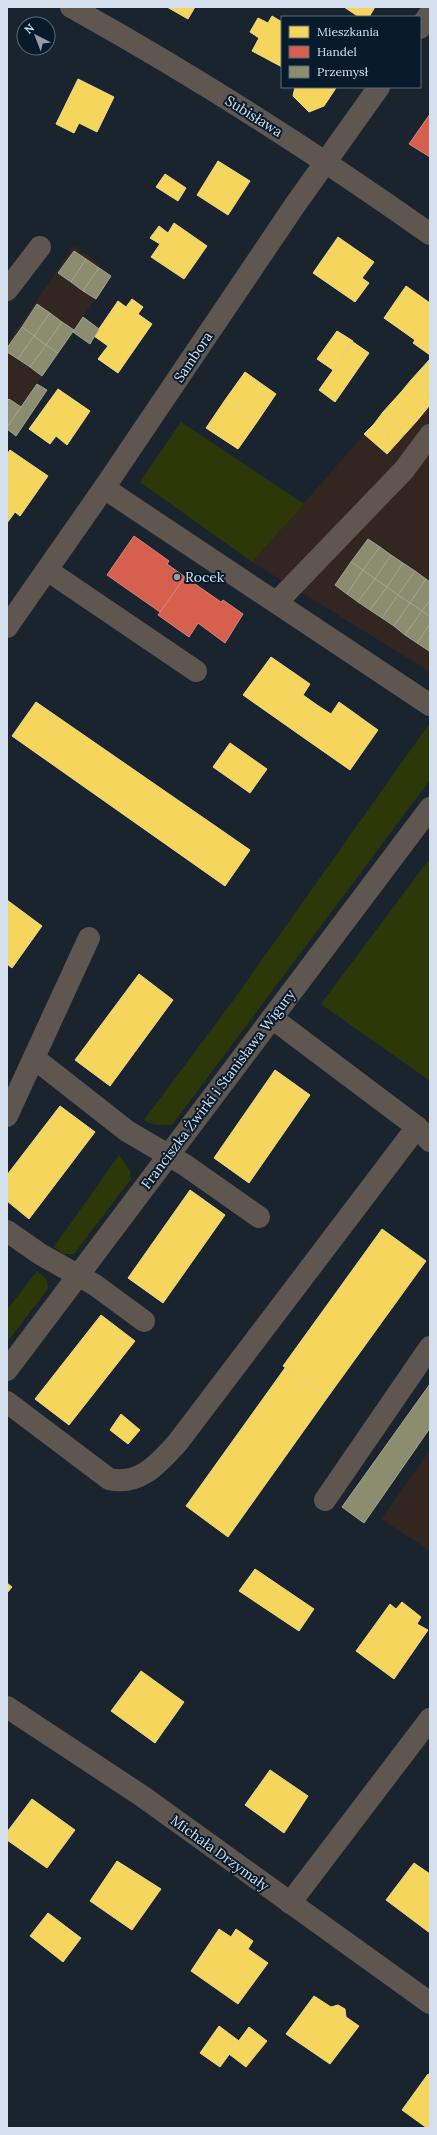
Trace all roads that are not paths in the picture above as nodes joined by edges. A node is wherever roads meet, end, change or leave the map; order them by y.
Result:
1 (71, 7) edge
2 (430, 13) edge
3 (421, 26) edge
4 (378, 88) edge
5 (326, 163) junction
6 (430, 234) edge
7 (40, 247) dead end
8 (7, 290) edge
9 (429, 438) edge
10 (104, 488) junction
11 (47, 570) junction
12 (277, 602) junction
13 (7, 627) edge
14 (196, 671) dead end
15 (430, 705) edge
16 (430, 808) edge
17 (89, 938) dead end
18 (272, 1018) junction
19 (34, 1058) junction
20 (7, 1116) edge
21 (423, 1134) edge
22 (168, 1157) junction
23 (259, 1217) dead end
24 (7, 1231) edge
25 (78, 1276) junction
26 (144, 1320) dead end
27 (430, 1347) edge
28 (7, 1370) edge
29 (7, 1402) edge
30 (325, 1500) dead end
31 (7, 1707) edge
32 (430, 1719) edge
33 (290, 1903) junction
34 (430, 2003) edge

1 - 5 street, Subisława
2 - 3 street
4 - 5 street, Sambora
5 - 6 street, Subisława
5 - 10 street, Sambora
7 - 8 street
9 - 12 street
10 - 11 street, Sambora
10 - 12 street
11 - 13 street, Sambora
11 - 14 street
12 - 15 street
16 - 18 street, Franciszka Żwirki i Stanisława Wigury
17 - 19 street
18 - 21 street
18 - 22 street, Franciszka Żwirki i Stanisława Wigury
19 - 20 street
19 - 22 street
21 - 29 street
22 - 23 street
22 - 25 street, Franciszka Żwirki i Stanisława Wigury
24 - 25 street
25 - 26 street
25 - 28 street, Franciszka Żwirki i Stanisława Wigury
27 - 30 street
31 - 33 street, Michała Drzymały
32 - 33 street
33 - 34 street, Michała Drzymały

